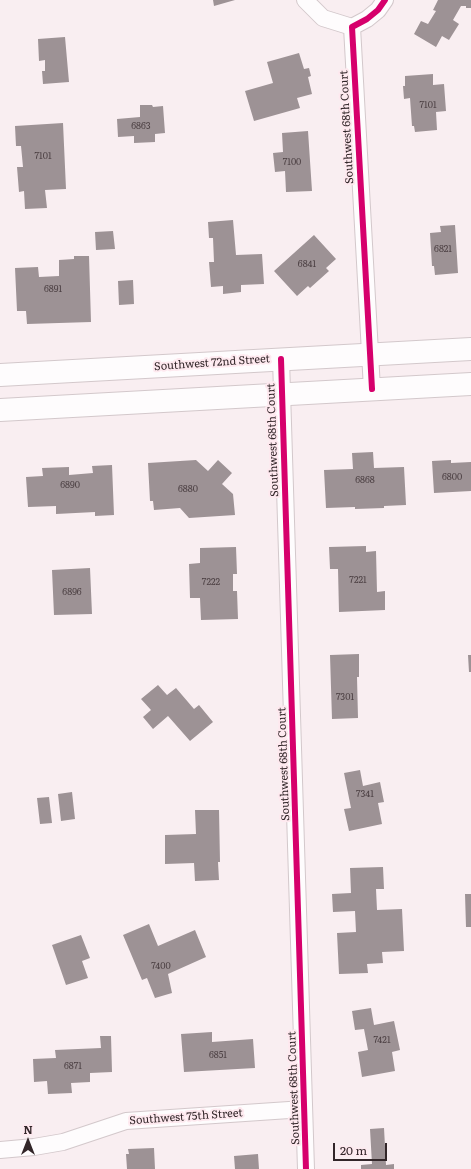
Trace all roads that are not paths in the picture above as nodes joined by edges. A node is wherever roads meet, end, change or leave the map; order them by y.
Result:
1 (305, 0) edge
2 (385, 0) edge
3 (352, 28) junction
4 (471, 348) edge
5 (370, 354) junction
6 (281, 359) junction
7 (0, 375) edge
8 (471, 384) edge
9 (372, 390) junction
10 (282, 394) junction
11 (0, 410) edge
12 (304, 1109) junction
13 (0, 1150) edge
14 (306, 1169) edge

1 - 3 street
2 - 3 street
3 - 5 street, Southwest 68th Court
4 - 5 main road, Southwest 72nd Street
5 - 6 main road, Southwest 72nd Street
5 - 9 street, Southwest 68th Court
6 - 7 main road, Southwest 72nd Street
6 - 10 street, Southwest 68th Court
8 - 9 main road
9 - 10 main road
10 - 11 main road
10 - 12 street, Southwest 68th Court
12 - 13 street, Southwest 75th Street
12 - 14 street, Southwest 68th Court

